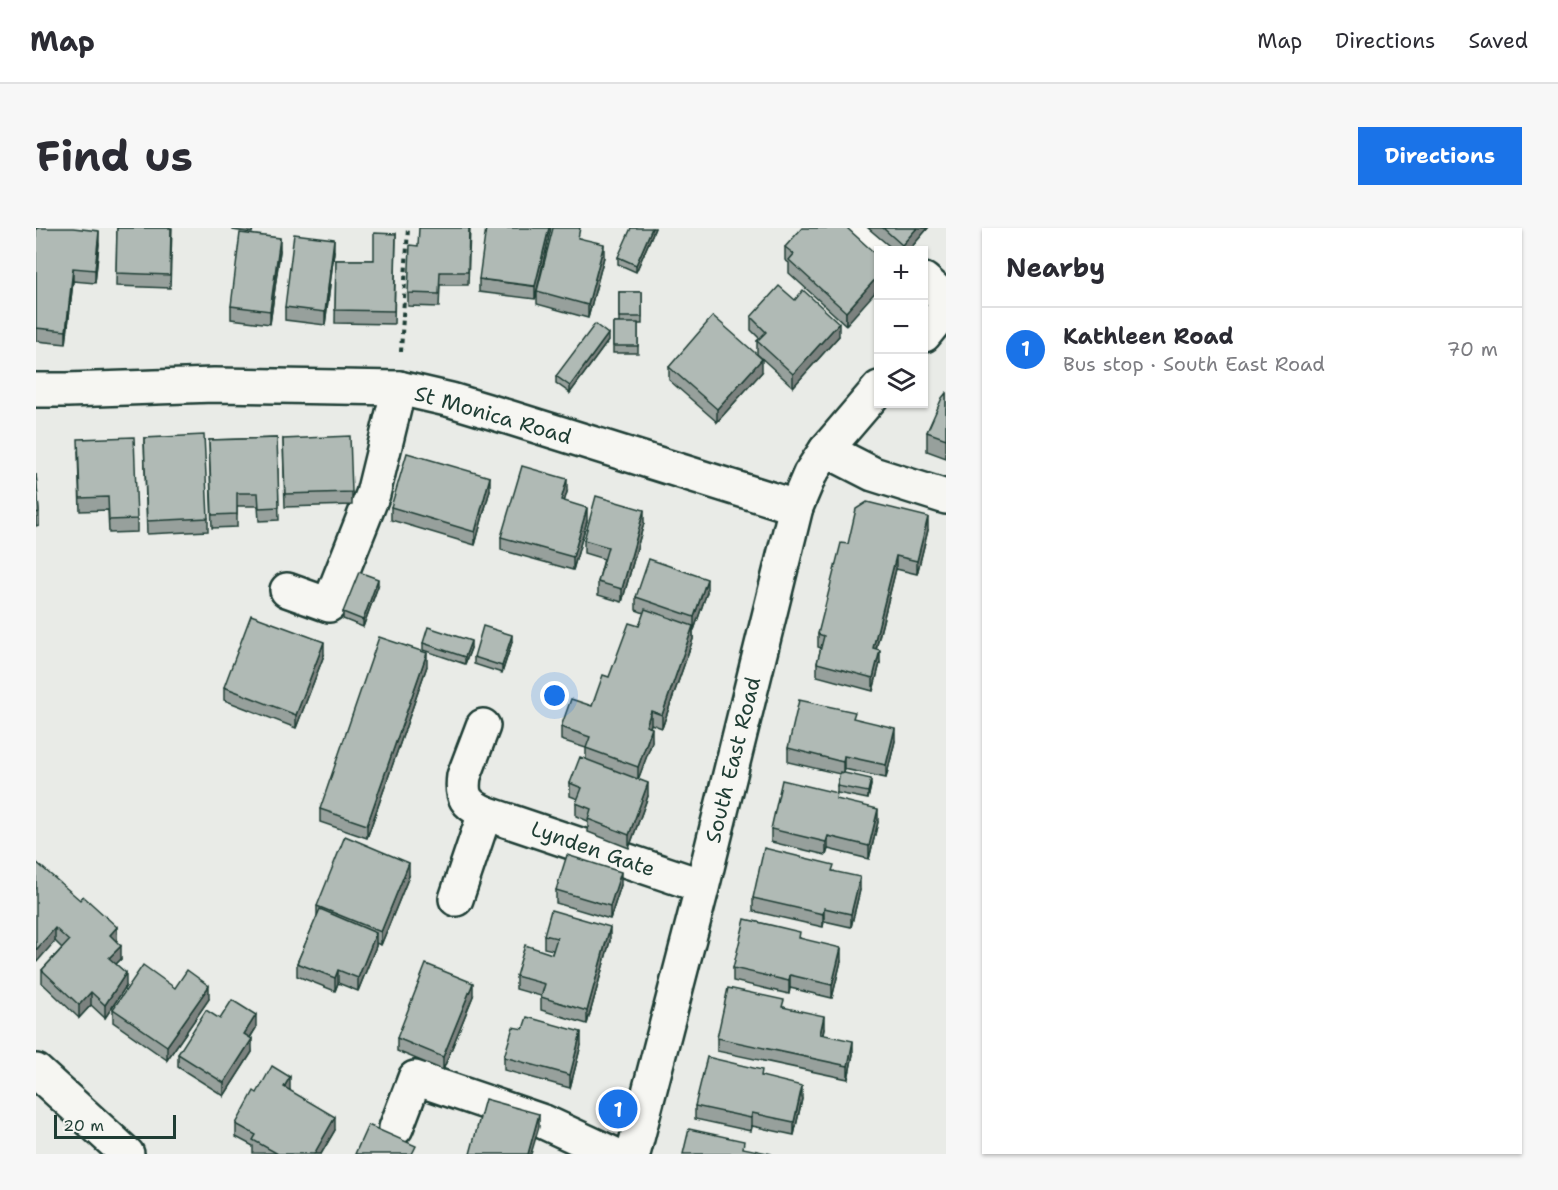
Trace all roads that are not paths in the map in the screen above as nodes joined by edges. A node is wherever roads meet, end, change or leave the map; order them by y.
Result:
1 (860, 228) edge
2 (882, 246) edge
3 (928, 283) edge
4 (946, 298) edge
5 (946, 308) edge
6 (928, 330) edge
7 (399, 388) junction
8 (36, 390) edge
9 (874, 394) edge
10 (826, 450) junction
11 (946, 496) edge
12 (796, 507) junction
13 (287, 590) dead end
14 (483, 726) dead end
15 (485, 813) junction
16 (702, 886) junction
17 (456, 899) dead end
18 (36, 1071) edge
19 (396, 1128) dead end
20 (127, 1154) edge
21 (613, 1154) edge
22 (633, 1154) edge

1 - 2 street
3 - 4 street
5 - 6 street
7 - 8 street, St Monica Road
7 - 12 street, St Monica Road
7 - 13 street
9 - 10 street, South East Road
10 - 11 street
10 - 12 street, South East Road
12 - 16 street, South East Road
14 - 15 street, Lynden Gate
15 - 16 street, Lynden Gate
15 - 17 street
16 - 22 street, South East Road
18 - 20 street
19 - 21 street

